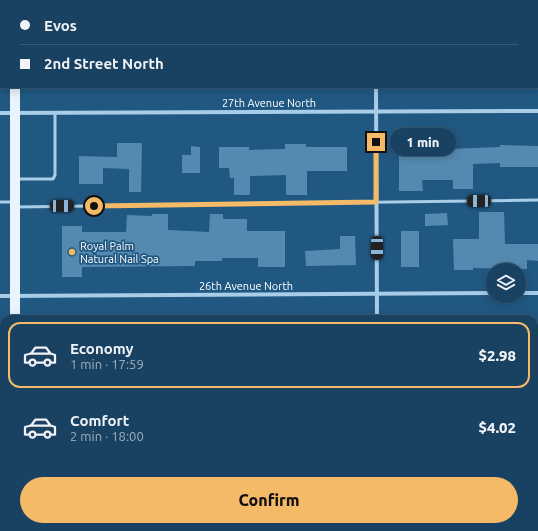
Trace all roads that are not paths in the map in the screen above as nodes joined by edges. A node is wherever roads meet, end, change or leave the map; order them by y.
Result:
1 (15, 88) edge
2 (376, 88) edge
3 (538, 110) edge
4 (376, 111) junction
5 (15, 113) junction
6 (55, 113) junction
7 (0, 114) edge
8 (15, 179) junction
9 (538, 200) edge
10 (0, 202) edge
11 (376, 202) junction
12 (15, 204) junction
13 (486, 293) edge
14 (526, 293) edge
15 (538, 293) edge
16 (377, 294) junction
17 (0, 296) edge
18 (16, 296) junction
19 (16, 315) edge
20 (377, 315) edge

1 - 5 main road
2 - 4 street
3 - 4 street, 27th Avenue North
4 - 6 street, 27th Avenue North
4 - 11 street
5 - 6 street, 27th Avenue North
5 - 7 street, 27th Avenue North
5 - 8 main road
6 - 8 lane
8 - 12 main road
9 - 11 lane
10 - 12 lane
11 - 12 lane
11 - 16 street
12 - 18 main road
13 - 16 street, 26th Avenue North
14 - 15 street
16 - 18 street, 26th Avenue North
16 - 20 street
17 - 18 street, 26th Avenue North
18 - 19 main road

